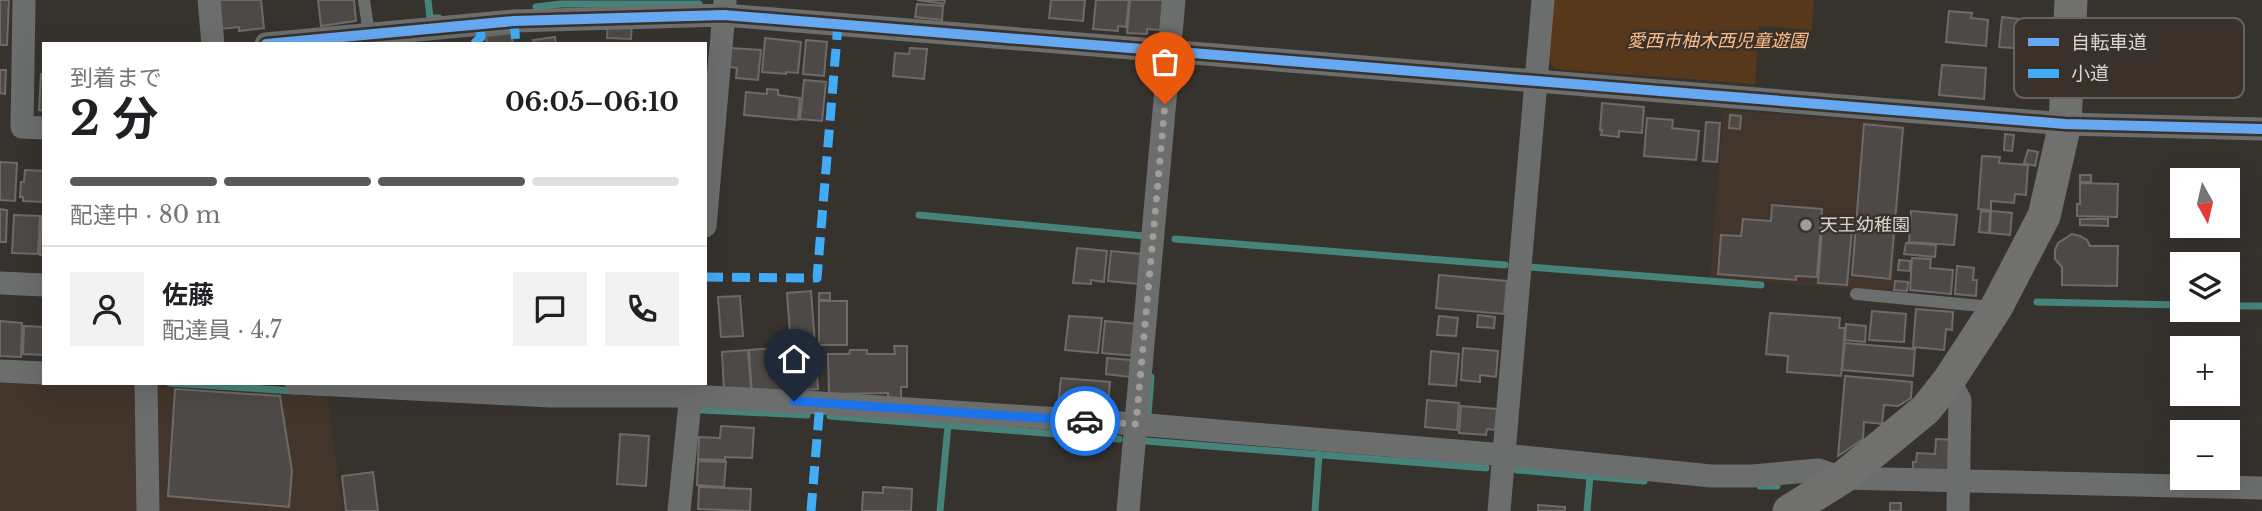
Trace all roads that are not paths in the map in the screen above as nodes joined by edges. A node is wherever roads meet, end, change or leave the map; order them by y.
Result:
1 (23, 0) edge
2 (209, 0) edge
3 (364, 0) edge
4 (1174, 0) edge
5 (1543, 0) edge
6 (2071, 0) edge
7 (725, 7) edge
8 (512, 10) edge
9 (2070, 18) edge
10 (369, 34) junction
11 (213, 42) edge
12 (287, 42) edge
13 (1170, 51) junction
14 (1537, 80) junction
15 (2066, 98) edge
16 (2065, 124) junction
17 (22, 127) edge
18 (2262, 129) edge
19 (707, 204) edge
20 (0, 284) edge
21 (42, 285) edge
22 (1856, 294) dead end
23 (1996, 307) junction
24 (0, 371) edge
25 (42, 373) edge
26 (1949, 380) junction
27 (146, 385) edge
28 (369, 385) edge
29 (550, 390) edge
30 (691, 390) edge
31 (1136, 424) junction
32 (1504, 455) junction
33 (1842, 478) junction
34 (1958, 481) junction
35 (2262, 488) edge
36 (148, 511) edge
37 (679, 511) edge
38 (1128, 511) edge
39 (1499, 511) edge
40 (1789, 511) edge
41 (1958, 511) edge

1 - 17 street
2 - 11 street
3 - 10 lane
4 - 13 street
5 - 14 street
6 - 9 main road
7 - 8 street
7 - 13 street
7 - 19 street
8 - 10 street
10 - 12 street
13 - 14 street
13 - 31 street
14 - 16 street
14 - 32 street
15 - 16 main road
16 - 18 street
16 - 23 main road
20 - 21 street
22 - 23 lane
23 - 26 main road
24 - 25 street
26 - 33 main road
26 - 34 street
27 - 36 street
28 - 29 street
29 - 30 street
30 - 31 street
30 - 37 street
31 - 32 street
31 - 38 street
32 - 33 street
32 - 39 street
33 - 34 street
33 - 40 main road
34 - 35 street
34 - 41 street

